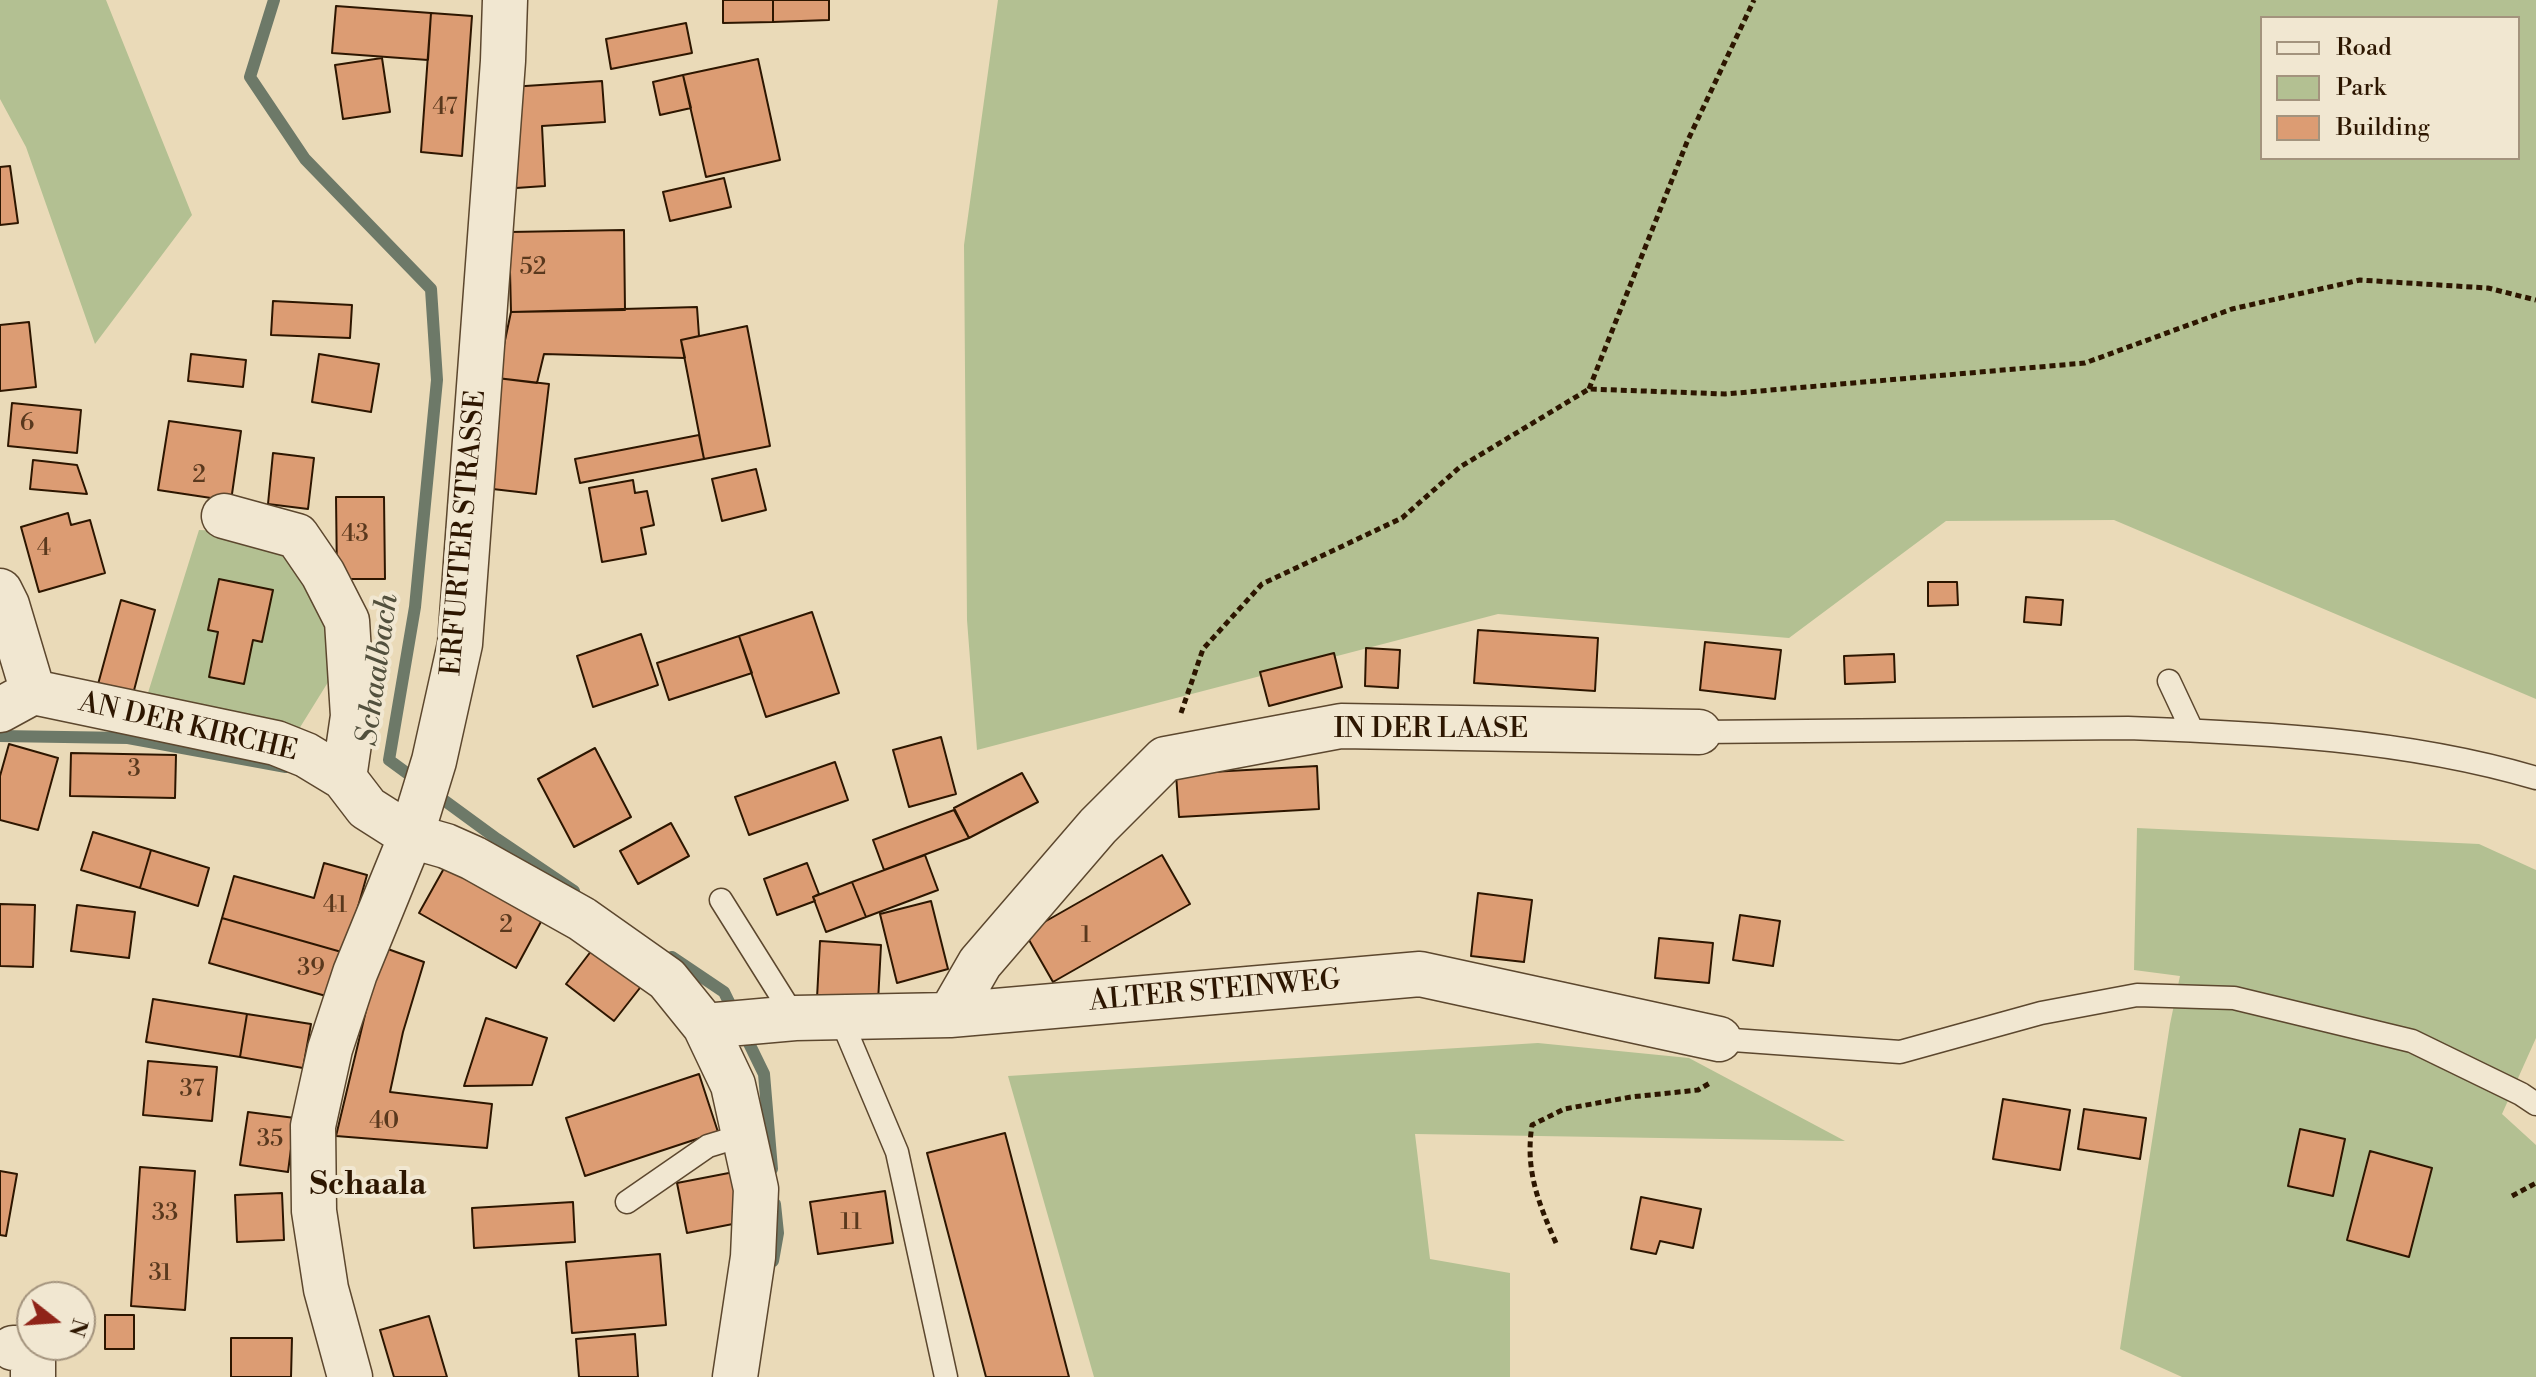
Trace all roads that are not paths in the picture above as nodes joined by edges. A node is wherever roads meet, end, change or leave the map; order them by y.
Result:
1 (505, 0) edge
2 (224, 516) dead end
3 (0, 591) edge
4 (0, 641) edge
5 (2169, 681) dead end
6 (17, 701) edge
7 (2192, 730) junction
8 (1699, 732) joint
9 (344, 778) junction
10 (2536, 778) edge
11 (416, 820) junction
12 (721, 900) dead end
13 (950, 1015) junction
14 (840, 1017) junction
15 (786, 1019) junction
16 (715, 1025) junction
17 (1720, 1058) joint
18 (2536, 1104) edge
19 (744, 1135) junction
20 (627, 1202) dead end
21 (350, 1377) edge
22 (735, 1377) edge
23 (946, 1377) edge

1 - 11 street, ERFURTER STRASSE
2 - 9 street
3 - 6 street
4 - 6 street
5 - 7 lane
6 - 9 street, AN DER KIRCHE
7 - 8 lane
7 - 10 lane
8 - 13 street, IN DER LAASE
9 - 11 street, AN DER KIRCHE
11 - 16 street, AN DER KIRCHE
11 - 21 street, ERFURTER STRASSE
12 - 15 lane
13 - 14 street, ALTER STEINWEG
13 - 17 street, ALTER STEINWEG
14 - 15 street, ALTER STEINWEG
14 - 23 lane
15 - 16 street, ALTER STEINWEG
16 - 19 street, AN DER KIRCHE
17 - 18 lane
19 - 20 lane
19 - 22 street, AN DER KIRCHE

